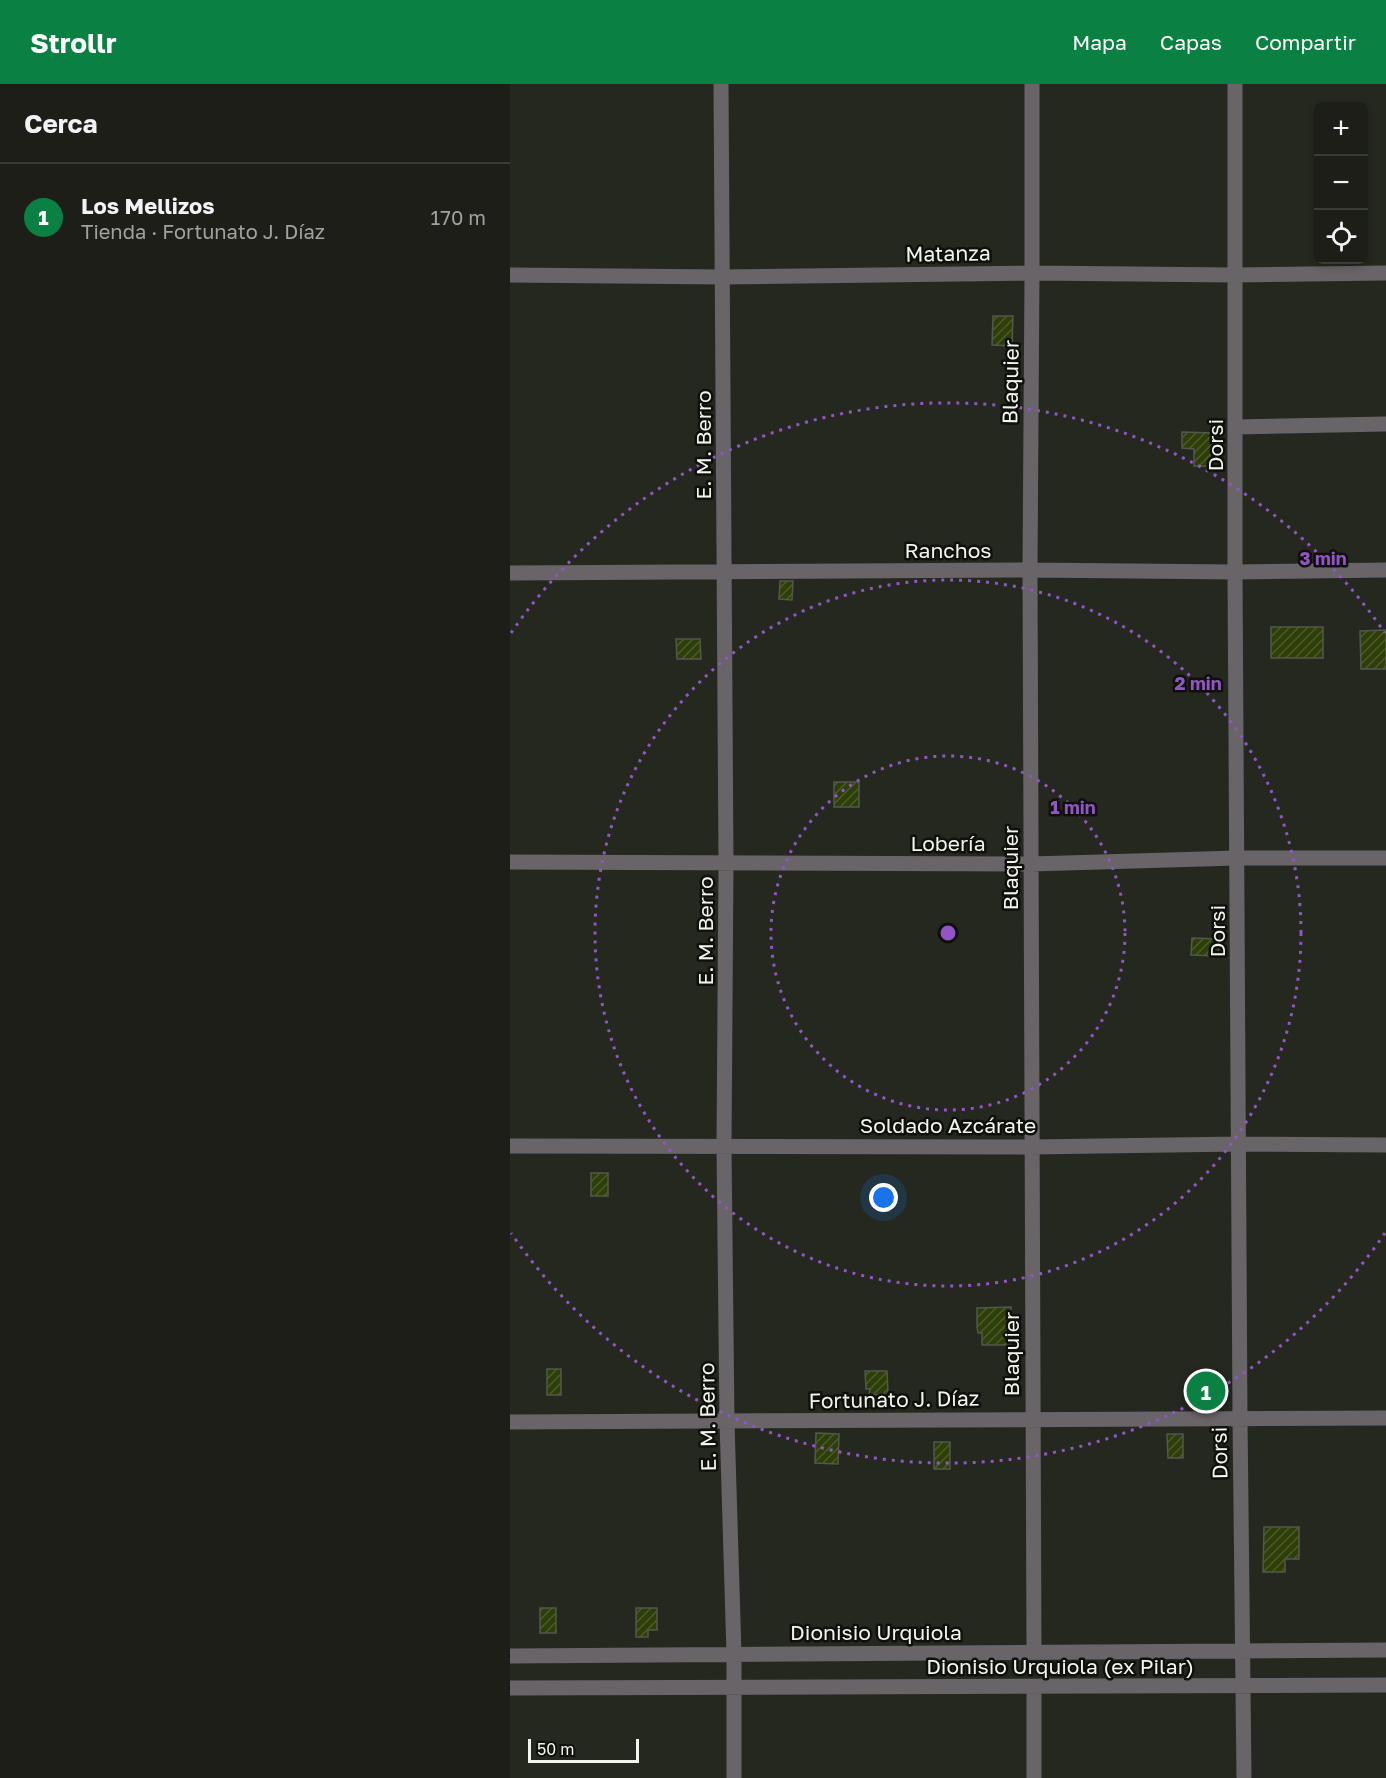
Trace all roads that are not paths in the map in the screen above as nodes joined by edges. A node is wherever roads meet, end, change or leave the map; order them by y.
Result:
1 (721, 84) edge
2 (1032, 84) edge
3 (1235, 84) edge
4 (1032, 273) junction
5 (1386, 273) edge
6 (510, 275) edge
7 (1234, 275) junction
8 (723, 277) junction
9 (1386, 424) edge
10 (1236, 427) junction
11 (1030, 570) junction
12 (1386, 570) edge
13 (724, 572) junction
14 (1235, 572) junction
15 (510, 573) edge
16 (1237, 858) junction
17 (1386, 858) edge
18 (510, 862) edge
19 (726, 863) junction
20 (1031, 864) junction
21 (1239, 1144) junction
22 (1386, 1145) edge
23 (510, 1146) edge
24 (724, 1146) junction
25 (1031, 1147) junction
26 (1240, 1418) junction
27 (1386, 1418) edge
28 (1032, 1419) junction
29 (510, 1422) edge
30 (727, 1422) junction
31 (1243, 1650) junction
32 (1386, 1650) edge
33 (1034, 1652) junction
34 (734, 1654) junction
35 (510, 1656) edge
36 (1386, 1685) edge
37 (1243, 1686) junction
38 (1034, 1687) junction
39 (510, 1688) edge
40 (734, 1688) junction
41 (734, 1778) edge
42 (1034, 1778) edge
43 (1244, 1778) edge

1 - 8 street, E. M. Berro
2 - 4 street, Blaquier
3 - 7 street, Dorsi
4 - 7 street, Matanza
4 - 8 street, Matanza
4 - 11 street, Blaquier
5 - 7 street, Matanza
6 - 8 street, Matanza
7 - 10 street, Dorsi
8 - 13 street, E. M. Berro
9 - 10 street
10 - 14 street, Dorsi
11 - 13 street, Ranchos
11 - 14 street, Ranchos
11 - 20 street, Blaquier
12 - 14 street, Ranchos
13 - 15 street, Ranchos
13 - 19 street, E. M. Berro
14 - 16 street, Dorsi
16 - 17 street, Lobería
16 - 20 street, Lobería
16 - 21 street, Dorsi
18 - 19 street, Lobería
19 - 20 street, Lobería
19 - 24 street, E. M. Berro
20 - 25 street, Blaquier
21 - 22 street, Soldado Azcárate
21 - 25 street, Soldado Azcárate
21 - 26 street, Dorsi
23 - 24 street, Soldado Azcárate
24 - 25 street, Soldado Azcárate
24 - 30 street, E. M. Berro
25 - 28 street, Blaquier
26 - 27 street, Fortunato J. Díaz
26 - 28 street, Fortunato J. Díaz
26 - 31 street, Dorsi
28 - 30 street, Fortunato J. Díaz
28 - 33 street, Blaquier
29 - 30 street, Fortunato J. Díaz
30 - 34 street, E. M. Berro
31 - 32 street
31 - 33 street, Dionisio Urquiola
31 - 37 street, Dorsi
33 - 34 street, Dionisio Urquiola
34 - 35 street, Dionisio Urquiola
34 - 40 street, E. M. Berro
36 - 37 street, Dionisio Urquiola (ex Pilar)
37 - 38 street, Dionisio Urquiola (ex Pilar)
37 - 43 street, Dorsi
38 - 40 street, Dionisio Urquiola (ex Pilar)
38 - 42 street
39 - 40 street
40 - 41 street, E. M. Berro

